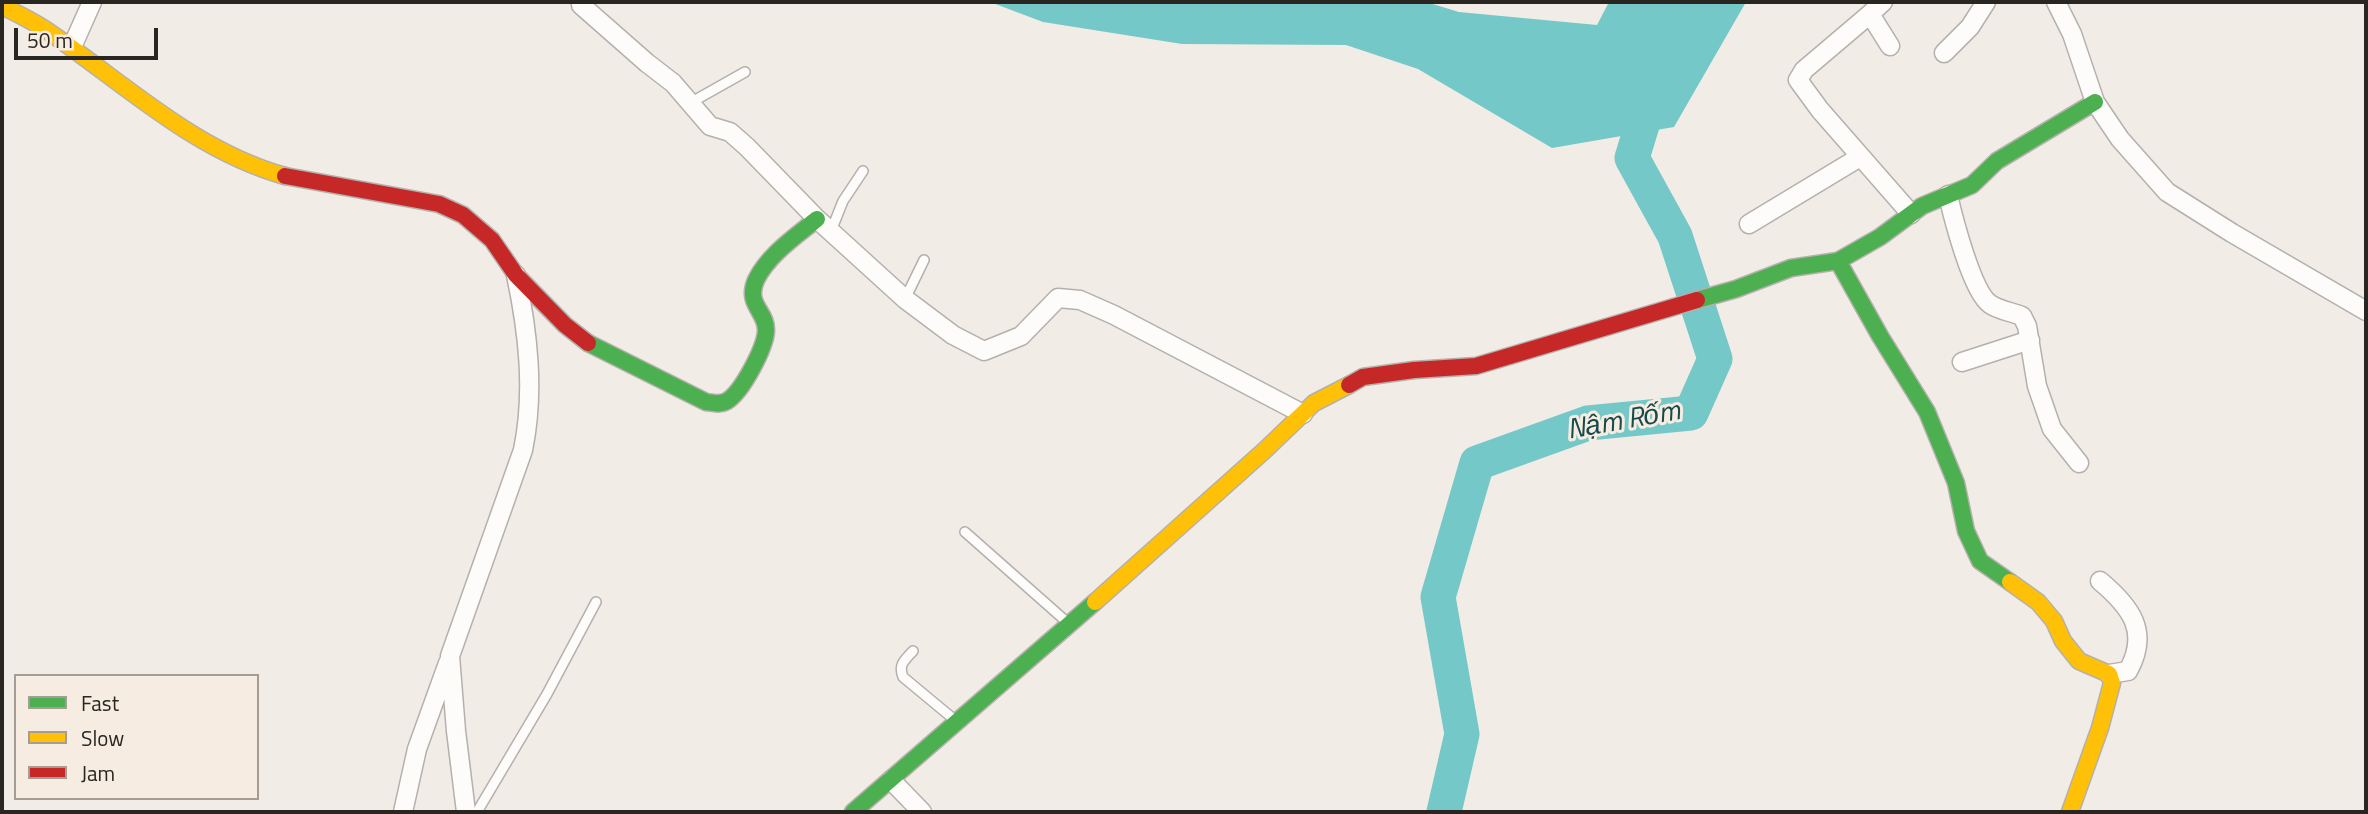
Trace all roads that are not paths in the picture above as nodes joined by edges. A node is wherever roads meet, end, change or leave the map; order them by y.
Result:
1 (92, 2) edge
2 (1986, 2) edge
3 (2056, 2) edge
4 (581, 5) dead end
5 (12, 7) edge
6 (1877, 8) edge
7 (1890, 46) dead end
8 (72, 47) junction
9 (1944, 53) dead end
10 (745, 72) dead end
11 (2095, 102) junction
12 (690, 103) junction
13 (1860, 157) junction
14 (863, 171) dead end
15 (1948, 195) junction
16 (1910, 214) junction
17 (817, 219) junction
18 (1749, 224) dead end
19 (831, 231) junction
20 (924, 260) dead end
21 (1838, 261) junction
22 (516, 275) junction
23 (905, 299) junction
24 (2366, 310) edge
25 (2029, 340) junction
26 (1962, 362) dead end
27 (1303, 414) junction
28 (2079, 463) dead end
29 (965, 532) dead end
30 (2100, 580) dead end
31 (596, 602) dead end
32 (1070, 625) junction
33 (914, 651) dead end
34 (450, 656) junction
35 (2109, 674) junction
36 (957, 722) junction
37 (891, 780) junction
38 (403, 812) edge
39 (466, 812) edge
40 (477, 812) edge
41 (853, 812) edge
42 (922, 812) edge
43 (2070, 812) edge

1 - 8 street
2 - 9 street
3 - 11 street
4 - 12 street
5 - 8 street
6 - 7 street
6 - 13 street
8 - 22 street
10 - 12 lane
11 - 15 street
11 - 24 street
12 - 17 street
13 - 16 street
13 - 18 street
14 - 19 lane
15 - 16 street
15 - 25 street
16 - 21 street
17 - 19 street
17 - 22 street
19 - 23 street
20 - 23 lane
21 - 27 street
21 - 35 street
22 - 34 street
23 - 27 street
25 - 26 street
25 - 28 street
27 - 32 street
29 - 32 lane
30 - 35 street
31 - 40 lane
32 - 36 street
33 - 36 lane
34 - 38 street
34 - 39 street
35 - 43 street
36 - 37 street
37 - 41 street
37 - 42 street

